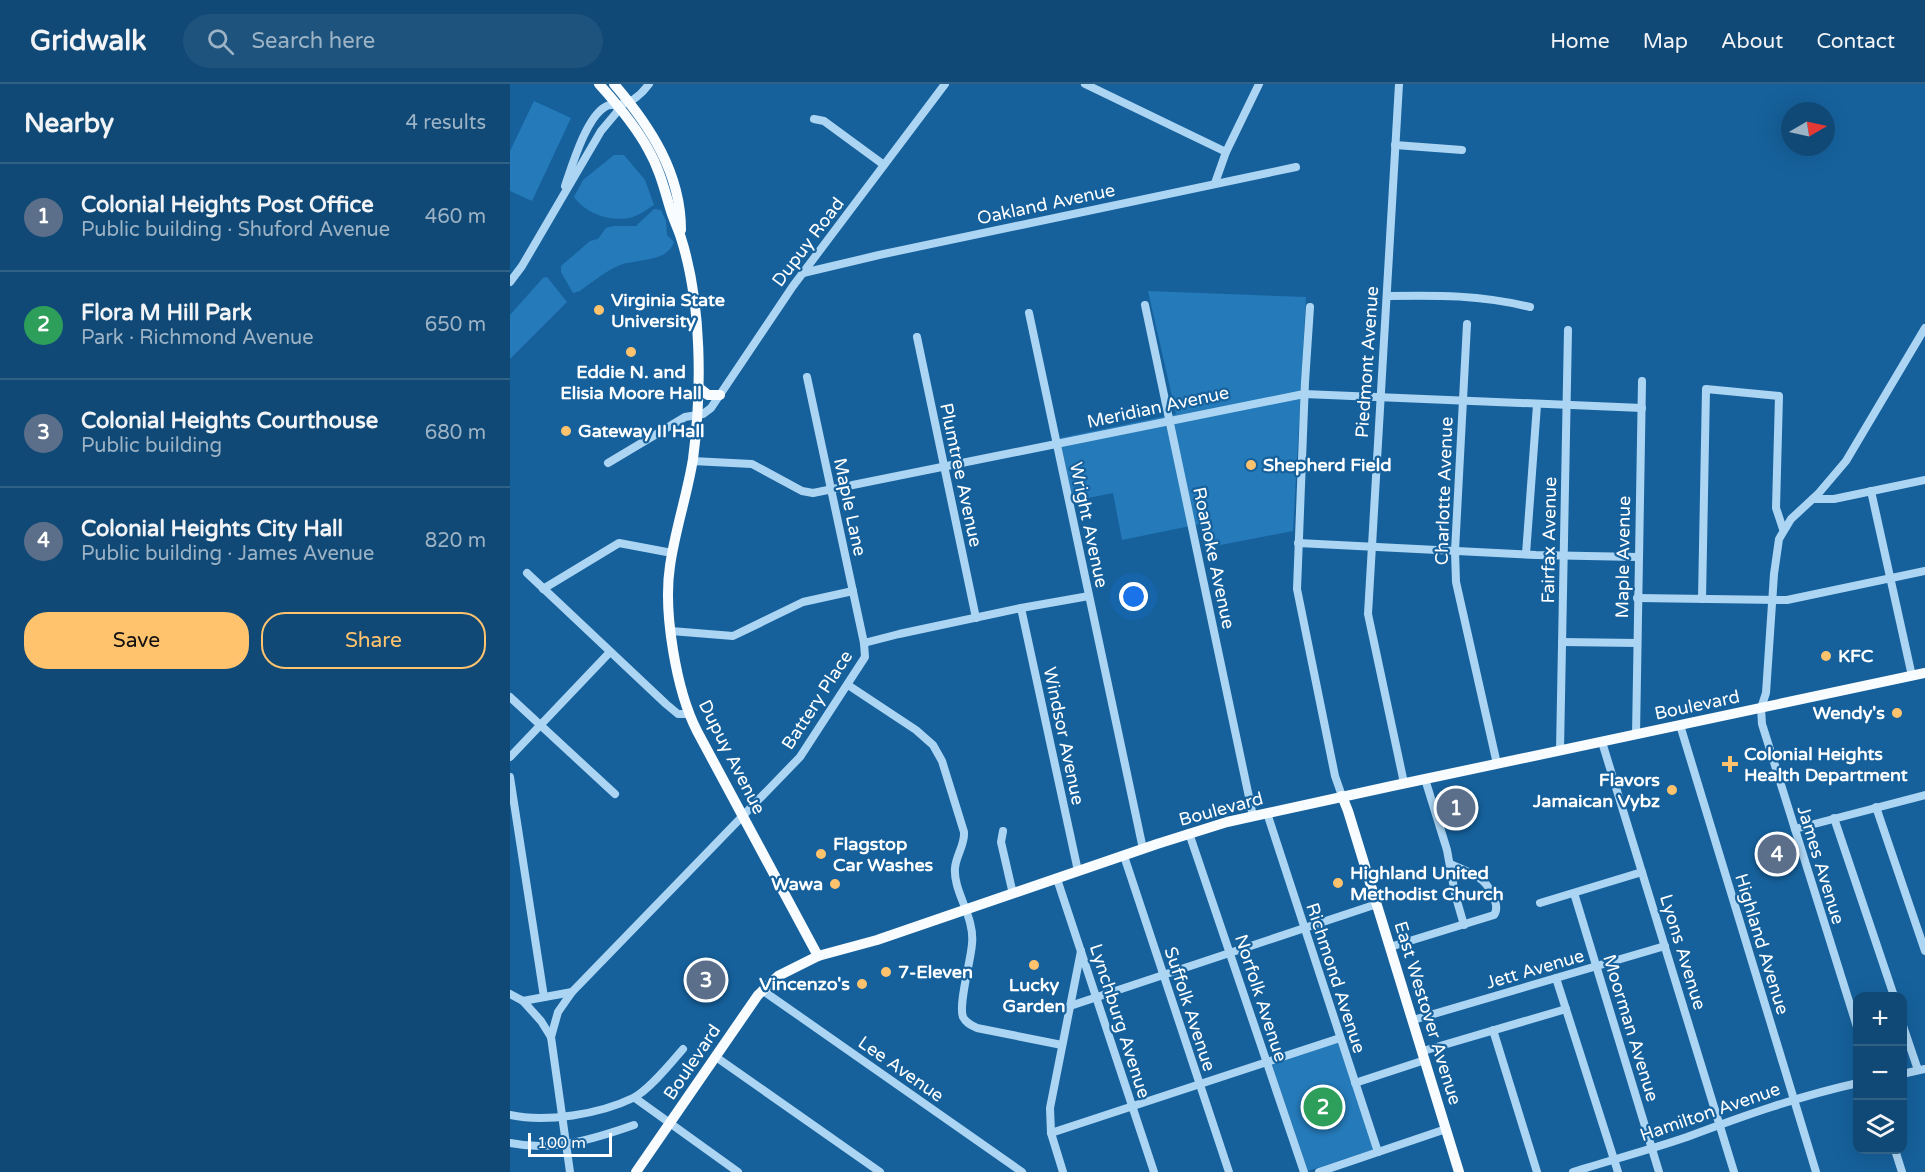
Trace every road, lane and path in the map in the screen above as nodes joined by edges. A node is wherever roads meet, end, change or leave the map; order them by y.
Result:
1 (599, 84) edge
2 (614, 84) edge
3 (649, 84) edge
4 (944, 84) edge
5 (1085, 84) edge
6 (1258, 84) edge
7 (1399, 84) edge
8 (623, 104) junction
9 (814, 119) dead end
10 (1395, 145) junction
11 (1462, 150) dead end
12 (1226, 152) junction
13 (884, 165) junction
14 (1296, 167) dead end
15 (1215, 183) junction
16 (562, 196) junction
17 (803, 273) junction
18 (510, 282) edge
19 (1387, 296) junction
20 (1145, 305) dead end
21 (1310, 307) dead end
22 (1530, 307) dead end
23 (1029, 312) dead end
24 (1467, 324) dead end
25 (1925, 328) edge
26 (1568, 330) dead end
27 (917, 337) dead end
28 (807, 377) dead end
29 (1642, 381) dead end
30 (698, 387) junction
31 (1304, 393) junction
32 (720, 395) junction
33 (1380, 397) junction
34 (1462, 401) junction
35 (1537, 405) junction
36 (1567, 406) junction
37 (1642, 408) junction
38 (696, 415) junction
39 (1169, 420) junction
40 (1056, 444) junction
41 (692, 461) junction
42 (608, 463) dead end
43 (944, 467) junction
44 (1925, 480) edge
45 (831, 491) junction
46 (1872, 491) junction
47 (1813, 499) junction
48 (1783, 530) junction
49 (1298, 543) junction
50 (1371, 547) junction
51 (1455, 551) junction
52 (672, 553) junction
53 (1526, 554) junction
54 (1564, 555) junction
55 (1638, 557) junction
56 (1925, 571) edge
57 (527, 573) dead end
58 (1890, 578) junction
59 (543, 589) junction
60 (853, 591) junction
61 (1089, 596) junction
62 (1638, 598) junction
63 (1702, 599) junction
64 (1772, 601) junction
65 (1021, 608) junction
66 (976, 618) junction
67 (671, 631) junction
68 (1562, 642) junction
69 (864, 643) junction
70 (1637, 643) junction
71 (610, 652) junction
72 (1925, 674) edge
73 (1912, 676) junction
74 (848, 685) junction
75 (510, 697) edge
76 (1761, 708) junction
77 (689, 714) junction
78 (1680, 725) junction
79 (541, 726) junction
80 (1636, 735) junction
81 (1602, 742) junction
82 (1560, 750) junction
83 (510, 757) edge
84 (1497, 764) junction
85 (510, 777) edge
86 (1425, 779) junction
87 (1404, 783) junction
88 (615, 794) dead end
89 (1925, 795) edge
90 (1342, 796) junction
91 (1876, 807) junction
92 (1267, 813) junction
93 (742, 816) junction
94 (1254, 816) junction
95 (1834, 818) junction
96 (1795, 829) junction
97 (1003, 831) dead end
98 (1190, 833) junction
99 (1143, 849) junction
100 (1124, 856) junction
101 (1450, 864) junction
102 (1078, 871) junction
103 (1642, 872) junction
104 (1057, 879) junction
105 (1574, 893) junction
106 (1013, 894) junction
107 (1540, 903) dead end
108 (1377, 904) junction
109 (966, 910) junction
110 (1464, 925) junction
111 (1304, 928) junction
112 (1665, 946) junction
113 (1390, 947) junction
114 (1081, 950) junction
115 (1925, 951) edge
116 (1230, 952) junction
117 (818, 956) junction
118 (1596, 966) junction
119 (1163, 975) junction
120 (1556, 978) junction
121 (762, 990) junction
122 (572, 992) junction
123 (1893, 992) edge
124 (510, 994) edge
125 (544, 997) junction
126 (1097, 997) junction
127 (523, 1001) junction
128 (1070, 1006) junction
129 (1566, 1009) junction
130 (1853, 1016) edge
131 (1413, 1020) junction
132 (1493, 1030) junction
133 (1907, 1035) edge
134 (551, 1037) junction
135 (1340, 1038) junction
136 (1062, 1045) junction
137 (683, 1049) dead end
138 (1424, 1055) junction
139 (716, 1058) junction
140 (1267, 1062) junction
141 (1922, 1070) edge
142 (1907, 1073) edge
143 (1355, 1083) junction
144 (1200, 1084) junction
145 (1853, 1084) edge
146 (635, 1098) junction
147 (1794, 1100) junction
148 (1132, 1106) junction
149 (510, 1115) edge
150 (562, 1118) junction
151 (670, 1124) junction
152 (1720, 1124) junction
153 (634, 1125) dead end
154 (1446, 1129) junction
155 (1051, 1133) junction
156 (510, 1143) edge
157 (566, 1144) junction
158 (1652, 1148) junction
159 (1378, 1152) junction
160 (1897, 1154) edge
161 (1614, 1160) junction
162 (570, 1172) edge
163 (636, 1172) edge
164 (738, 1172) edge
165 (880, 1172) edge
166 (1022, 1172) edge
167 (1063, 1172) edge
168 (1154, 1172) edge
169 (1228, 1172) edge
170 (1304, 1172) edge
171 (1320, 1172) edge
172 (1460, 1172) edge
173 (1537, 1172) edge
174 (1573, 1172) edge
175 (1618, 1172) edge
176 (1659, 1172) edge
177 (1734, 1172) edge
178 (1816, 1172) edge
179 (1902, 1172) edge

1 - 8 main road
2 - 8 main road
3 - 8 street
4 - 13 street, Dupuy Road
5 - 12 street
6 - 12 street
7 - 10 street, Piedmont Avenue
8 - 16 street
8 - 16 street
8 - 30 main road, Dupuy Avenue
9 - 13 street
10 - 11 street
10 - 19 street, Piedmont Avenue
12 - 15 street
13 - 17 street, Dupuy Road
14 - 15 street, Oakland Avenue
15 - 17 street, Oakland Avenue
16 - 18 street
17 - 32 street, Dupuy Road
19 - 22 street
19 - 33 street, Piedmont Avenue
20 - 39 street, Roanoke Avenue
21 - 31 street
23 - 40 street, Wright Avenue
24 - 34 street, Charlotte Avenue
25 - 47 street
26 - 36 street, Fairfax Avenue
27 - 43 street, Plumtree Avenue
28 - 45 street, Maple Lane
29 - 37 street, Maple Avenue
30 - 32 main road
30 - 38 main road, Dupuy Avenue
31 - 33 street, Meridian Avenue
31 - 39 street, Meridian Avenue
31 - 49 street
32 - 38 street, Dupuy Road
33 - 34 street, Meridian Avenue
33 - 50 street, Piedmont Avenue
34 - 35 street, Meridian Avenue
34 - 51 street, Charlotte Avenue
35 - 36 street, Meridian Avenue
35 - 53 street
36 - 37 street, Meridian Avenue
36 - 54 street, Fairfax Avenue
37 - 55 street, Maple Avenue
38 - 41 main road, Dupuy Avenue
38 - 42 street, Dupuy Road
39 - 40 street, Meridian Avenue
39 - 94 street, Roanoke Avenue
40 - 43 street, Meridian Avenue
40 - 61 street, Wright Avenue
41 - 45 street, Meridian Avenue
41 - 52 main road, Dupuy Avenue
43 - 45 street, Meridian Avenue
43 - 66 street, Plumtree Avenue
44 - 46 street
45 - 60 street, Maple Lane
46 - 47 street
46 - 58 street
47 - 48 street
48 - 63 street
48 - 64 street
49 - 50 street
49 - 90 street
50 - 51 street
50 - 87 street, Piedmont Avenue
51 - 53 street
51 - 84 street, Charlotte Avenue
52 - 59 street
52 - 67 main road, Dupuy Avenue
53 - 54 street
54 - 55 street
54 - 68 street, Fairfax Avenue
55 - 62 street, Maple Avenue
56 - 58 street
57 - 59 street
58 - 64 street
58 - 73 street
59 - 71 street
60 - 67 street
60 - 69 street, Maple Lane
61 - 65 street, Battery Place
61 - 99 street, Wright Avenue
62 - 63 street
62 - 70 street, Maple Avenue
63 - 64 street
64 - 76 street
65 - 66 street, Battery Place
65 - 102 street, Windsor Avenue
66 - 69 street, Battery Place
67 - 77 main road, Dupuy Avenue
68 - 70 street
68 - 82 street, Fairfax Avenue
69 - 74 street, Battery Place
70 - 80 street, Maple Avenue
71 - 77 street
71 - 79 street
72 - 73 main road, Boulevard
73 - 76 main road, Boulevard
74 - 93 street, Battery Place
74 - 109 street
75 - 79 street
76 - 78 main road, Boulevard
76 - 96 street, James Avenue
77 - 93 main road, Dupuy Avenue
78 - 80 main road, Boulevard
78 - 147 street, Highland Avenue
79 - 83 street
79 - 88 street
80 - 81 main road, Boulevard
81 - 82 main road, Boulevard
81 - 103 street, Lyons Avenue
82 - 84 main road, Boulevard
84 - 86 main road, Boulevard
85 - 125 street
86 - 87 main road, Boulevard
86 - 101 street
87 - 90 main road, Boulevard
89 - 91 street
90 - 92 main road, Boulevard
90 - 108 main road, East Westover Avenue
91 - 95 street
91 - 115 street
92 - 94 main road, Boulevard
92 - 111 street, Richmond Avenue
93 - 117 main road, Dupuy Avenue
93 - 122 street, Battery Place
94 - 98 main road, Boulevard
95 - 96 street
95 - 123 street
96 - 130 street, James Avenue
97 - 106 street
98 - 99 main road, Boulevard
98 - 116 street, Norfolk Avenue
99 - 100 main road, Boulevard
100 - 102 main road, Boulevard
100 - 119 street, Suffolk Avenue
101 - 110 street
101 - 110 street
102 - 104 main road, Boulevard
103 - 105 street
103 - 112 street, Lyons Avenue
104 - 106 main road, Boulevard
104 - 114 street, Lynchburg Avenue
105 - 107 street
105 - 118 street, Moorman Avenue
106 - 109 main road, Boulevard
108 - 111 street
108 - 113 main road, East Westover Avenue
109 - 117 main road, Boulevard
109 - 136 street
110 - 113 street
111 - 116 street
111 - 135 street, Richmond Avenue
112 - 118 street, Jett Avenue
112 - 152 street, Lyons Avenue
113 - 131 main road, East Westover Avenue
114 - 126 street, Lynchburg Avenue
114 - 128 street
116 - 119 street
116 - 140 street, Norfolk Avenue
117 - 121 main road, Boulevard
118 - 120 street, Jett Avenue
118 - 158 street, Moorman Avenue
119 - 126 street
119 - 144 street, Suffolk Avenue
120 - 129 street
120 - 131 street, Jett Avenue
121 - 139 main road, Boulevard
121 - 166 street, Lee Avenue
122 - 125 street
122 - 134 street, Battery Place
124 - 127 street
125 - 127 street
126 - 128 street
126 - 148 street, Lynchburg Avenue
127 - 134 street
128 - 136 street
129 - 132 street
129 - 161 street
131 - 138 main road, East Westover Avenue
132 - 138 street
132 - 173 street
133 - 141 street
134 - 150 street
135 - 140 street
135 - 143 street, Richmond Avenue
136 - 155 street
137 - 146 street
138 - 143 street
138 - 154 main road, East Westover Avenue
139 - 151 main road, Boulevard
139 - 165 street
140 - 144 street
140 - 170 street, Norfolk Avenue
141 - 142 street
143 - 159 street, Richmond Avenue
144 - 148 street
144 - 169 street, Suffolk Avenue
145 - 147 street, Hamilton Avenue
146 - 150 street
146 - 151 street
147 - 152 street, Hamilton Avenue
147 - 178 street, Highland Avenue
148 - 155 street
148 - 168 street, Lynchburg Avenue
149 - 150 street
150 - 157 street
151 - 163 main road, Boulevard
151 - 164 street
152 - 158 street, Hamilton Avenue
152 - 177 street, Lyons Avenue
153 - 157 street
154 - 159 street
154 - 172 main road, East Westover Avenue
155 - 167 street
156 - 157 street
157 - 162 street
158 - 161 street, Hamilton Avenue
158 - 176 street, Moorman Avenue
159 - 171 street
160 - 179 street
161 - 174 street, Hamilton Avenue
161 - 175 street

